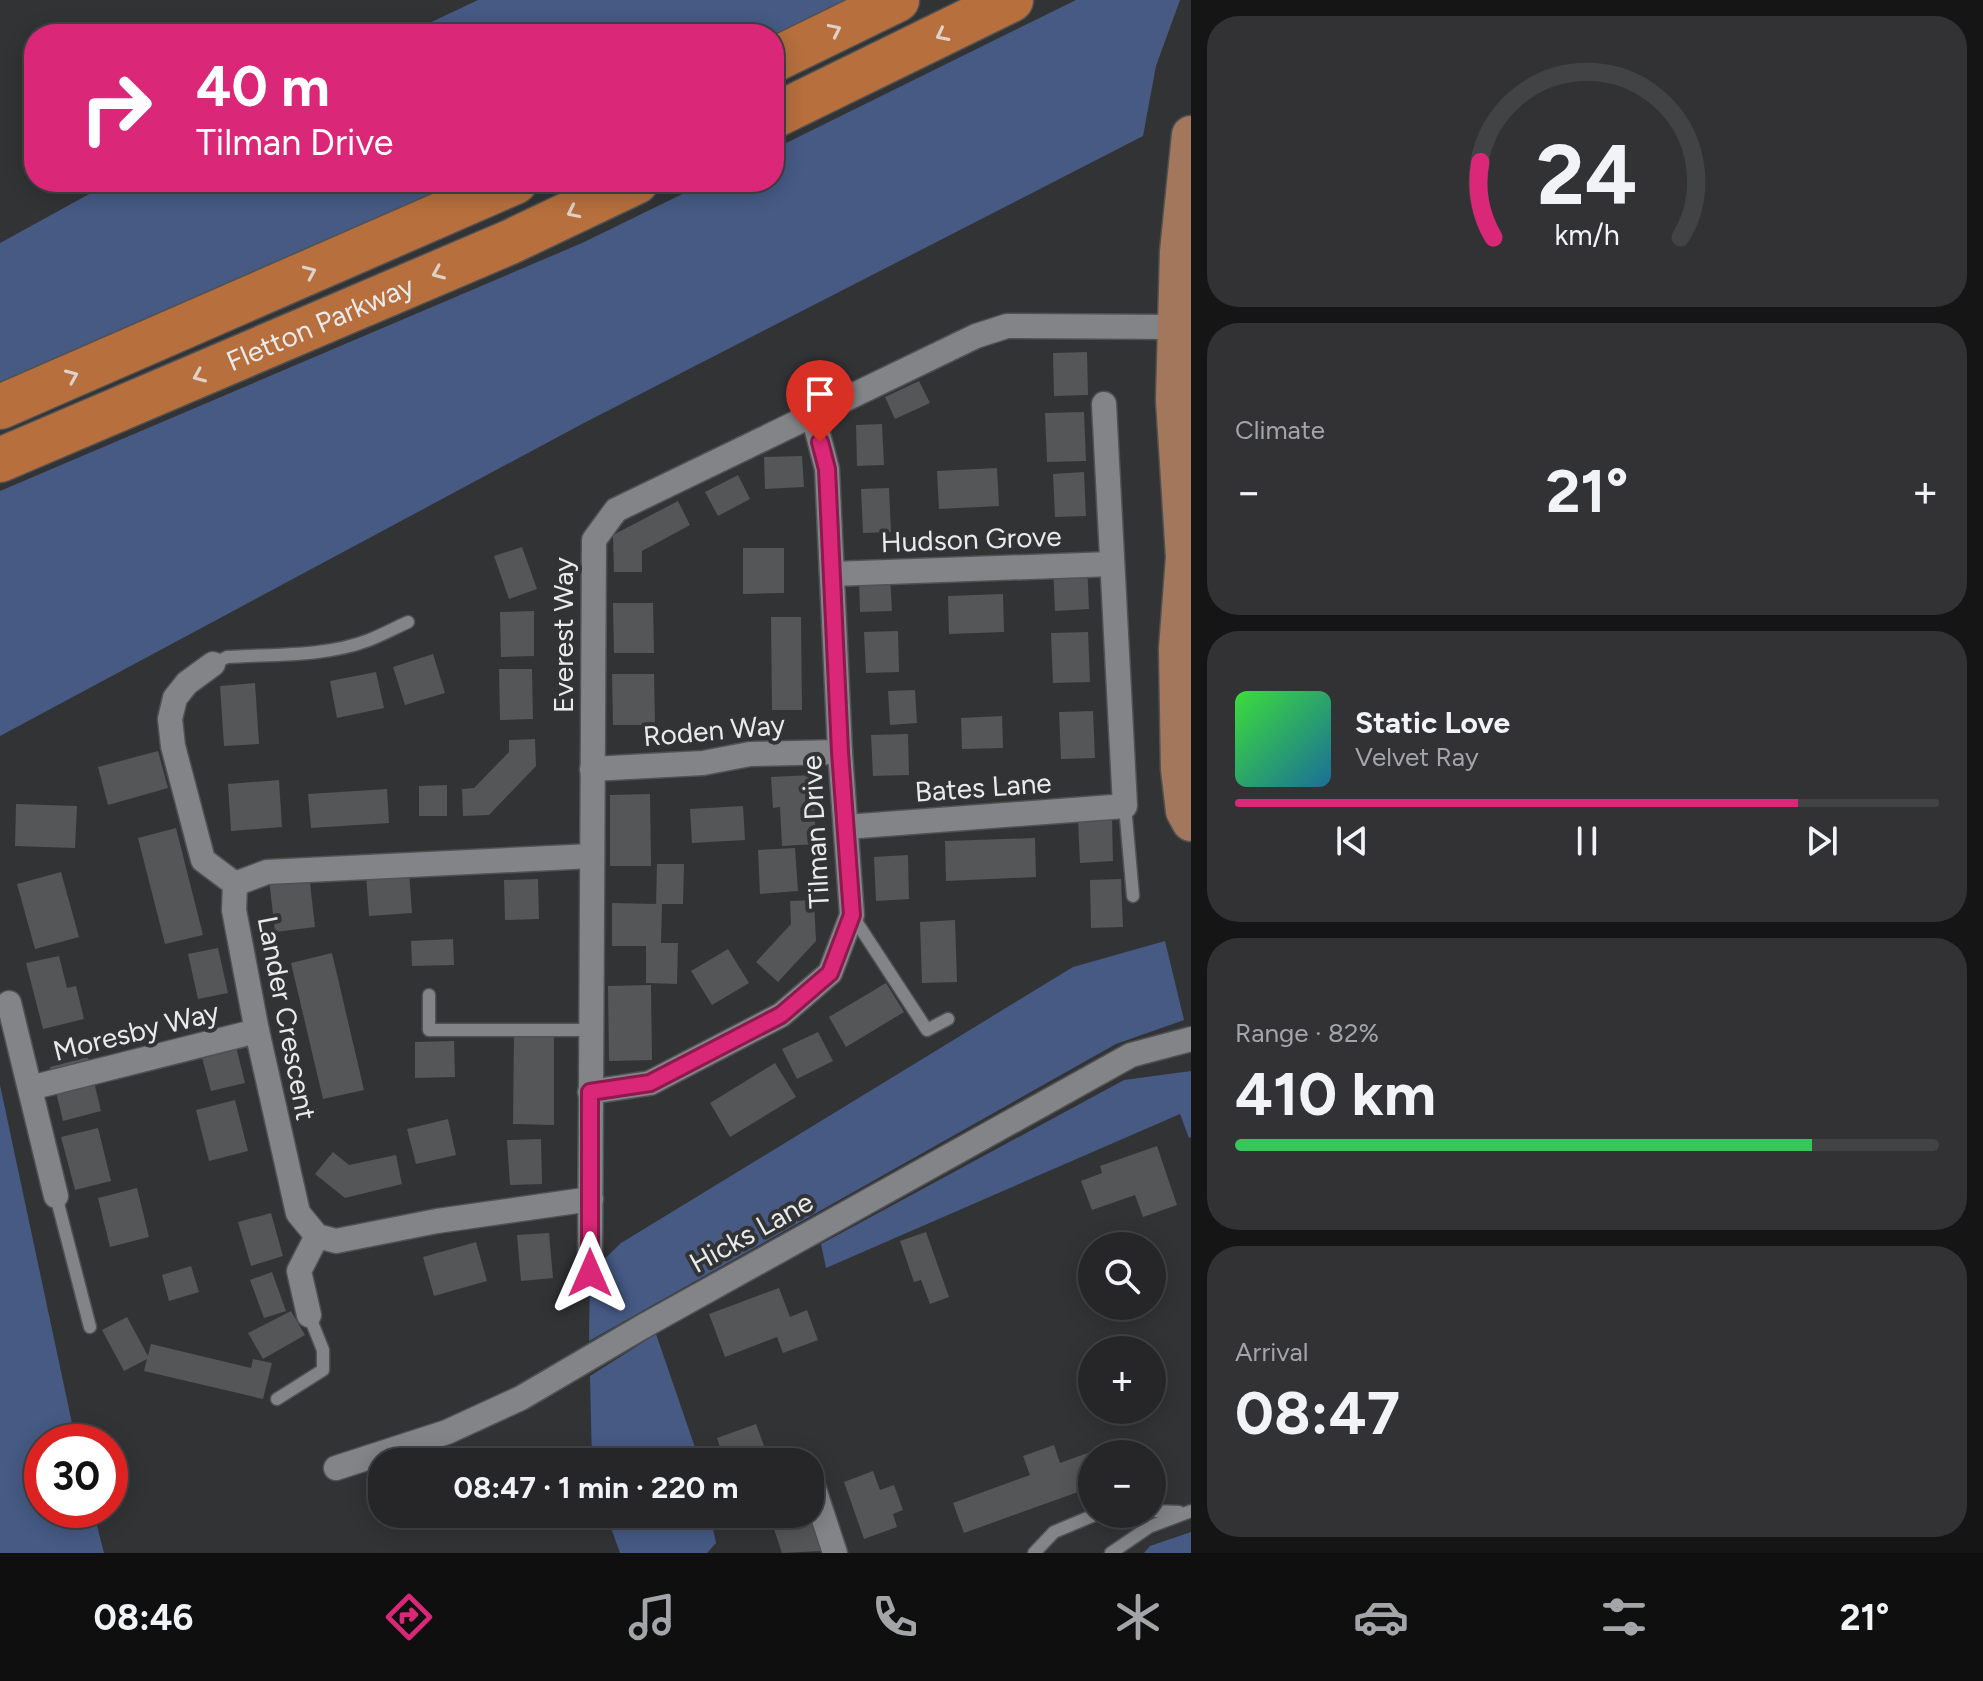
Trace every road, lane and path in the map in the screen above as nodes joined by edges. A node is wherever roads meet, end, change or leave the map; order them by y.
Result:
1 (897, 0) edge
2 (1011, 0) edge
3 (784, 55) edge
4 (784, 111) edge
5 (1191, 135) edge
6 (492, 192) edge
7 (615, 192) edge
8 (1185, 248) edge
9 (1176, 327) junction
10 (1183, 399) edge
11 (1104, 404) dead end
12 (0, 407) edge
13 (813, 415) junction
14 (0, 460) edge
15 (1112, 564) junction
16 (1188, 573) edge
17 (832, 574) junction
18 (408, 622) dead end
19 (213, 664) joint
20 (840, 752) junction
21 (592, 769) junction
22 (1125, 806) junction
23 (1191, 822) edge
24 (846, 827) junction
25 (592, 856) junction
26 (235, 884) junction
27 (1133, 896) dead end
28 (852, 915) junction
29 (429, 995) dead end
30 (9, 1003) dead end
31 (948, 1019) dead end
32 (590, 1030) junction
33 (257, 1031) junction
34 (1191, 1039) edge
35 (30, 1088) junction
36 (590, 1092) junction
37 (56, 1196) joint
38 (591, 1199) junction
39 (317, 1236) junction
40 (590, 1273) dead end
41 (309, 1315) joint
42 (90, 1327) dead end
43 (277, 1399) dead end
44 (336, 1468) dead end
45 (1166, 1511) edge
46 (1188, 1512) edge
47 (824, 1520) edge
48 (1078, 1522) edge
49 (835, 1553) edge
50 (1034, 1553) edge
51 (1111, 1553) edge

3 -> 1 highway
2 -> 4 highway
5 - 8 main road
12 -> 6 highway, Fletton Parkway
7 -> 14 highway, Fletton Parkway
8 - 9 main road
9 - 10 main road
9 - 13 street, Everest Way
10 - 16 main road
11 - 15 street
13 - 17 street, Tilman Drive
13 - 21 street, Everest Way
15 - 17 street, Hudson Grove
15 - 22 street
16 - 23 main road
17 - 20 street, Tilman Drive
18 - 19 lane
19 - 26 street
20 - 21 street, Roden Way
20 - 24 street, Tilman Drive
21 - 25 street, Everest Way
22 - 24 street, Bates Lane
22 - 27 lane
24 - 28 street, Tilman Drive
25 - 26 street, Lander Crescent
25 - 32 street, Everest Way
26 - 33 street, Lander Crescent
28 - 31 lane
28 - 36 street, Tilman Drive
29 - 32 lane
30 - 35 street, Moresby Way
32 - 36 street, Everest Way
33 - 35 street, Moresby Way
33 - 39 street, Lander Crescent
34 - 44 street, Hicks Lane
35 - 37 street, Moresby Way
36 - 38 street, Everest Way
37 - 42 lane
38 - 39 street
38 - 40 street, Everest Way
39 - 41 street
41 - 43 lane
45 - 46 lane
46 - 51 lane
47 - 49 street
48 - 50 lane

